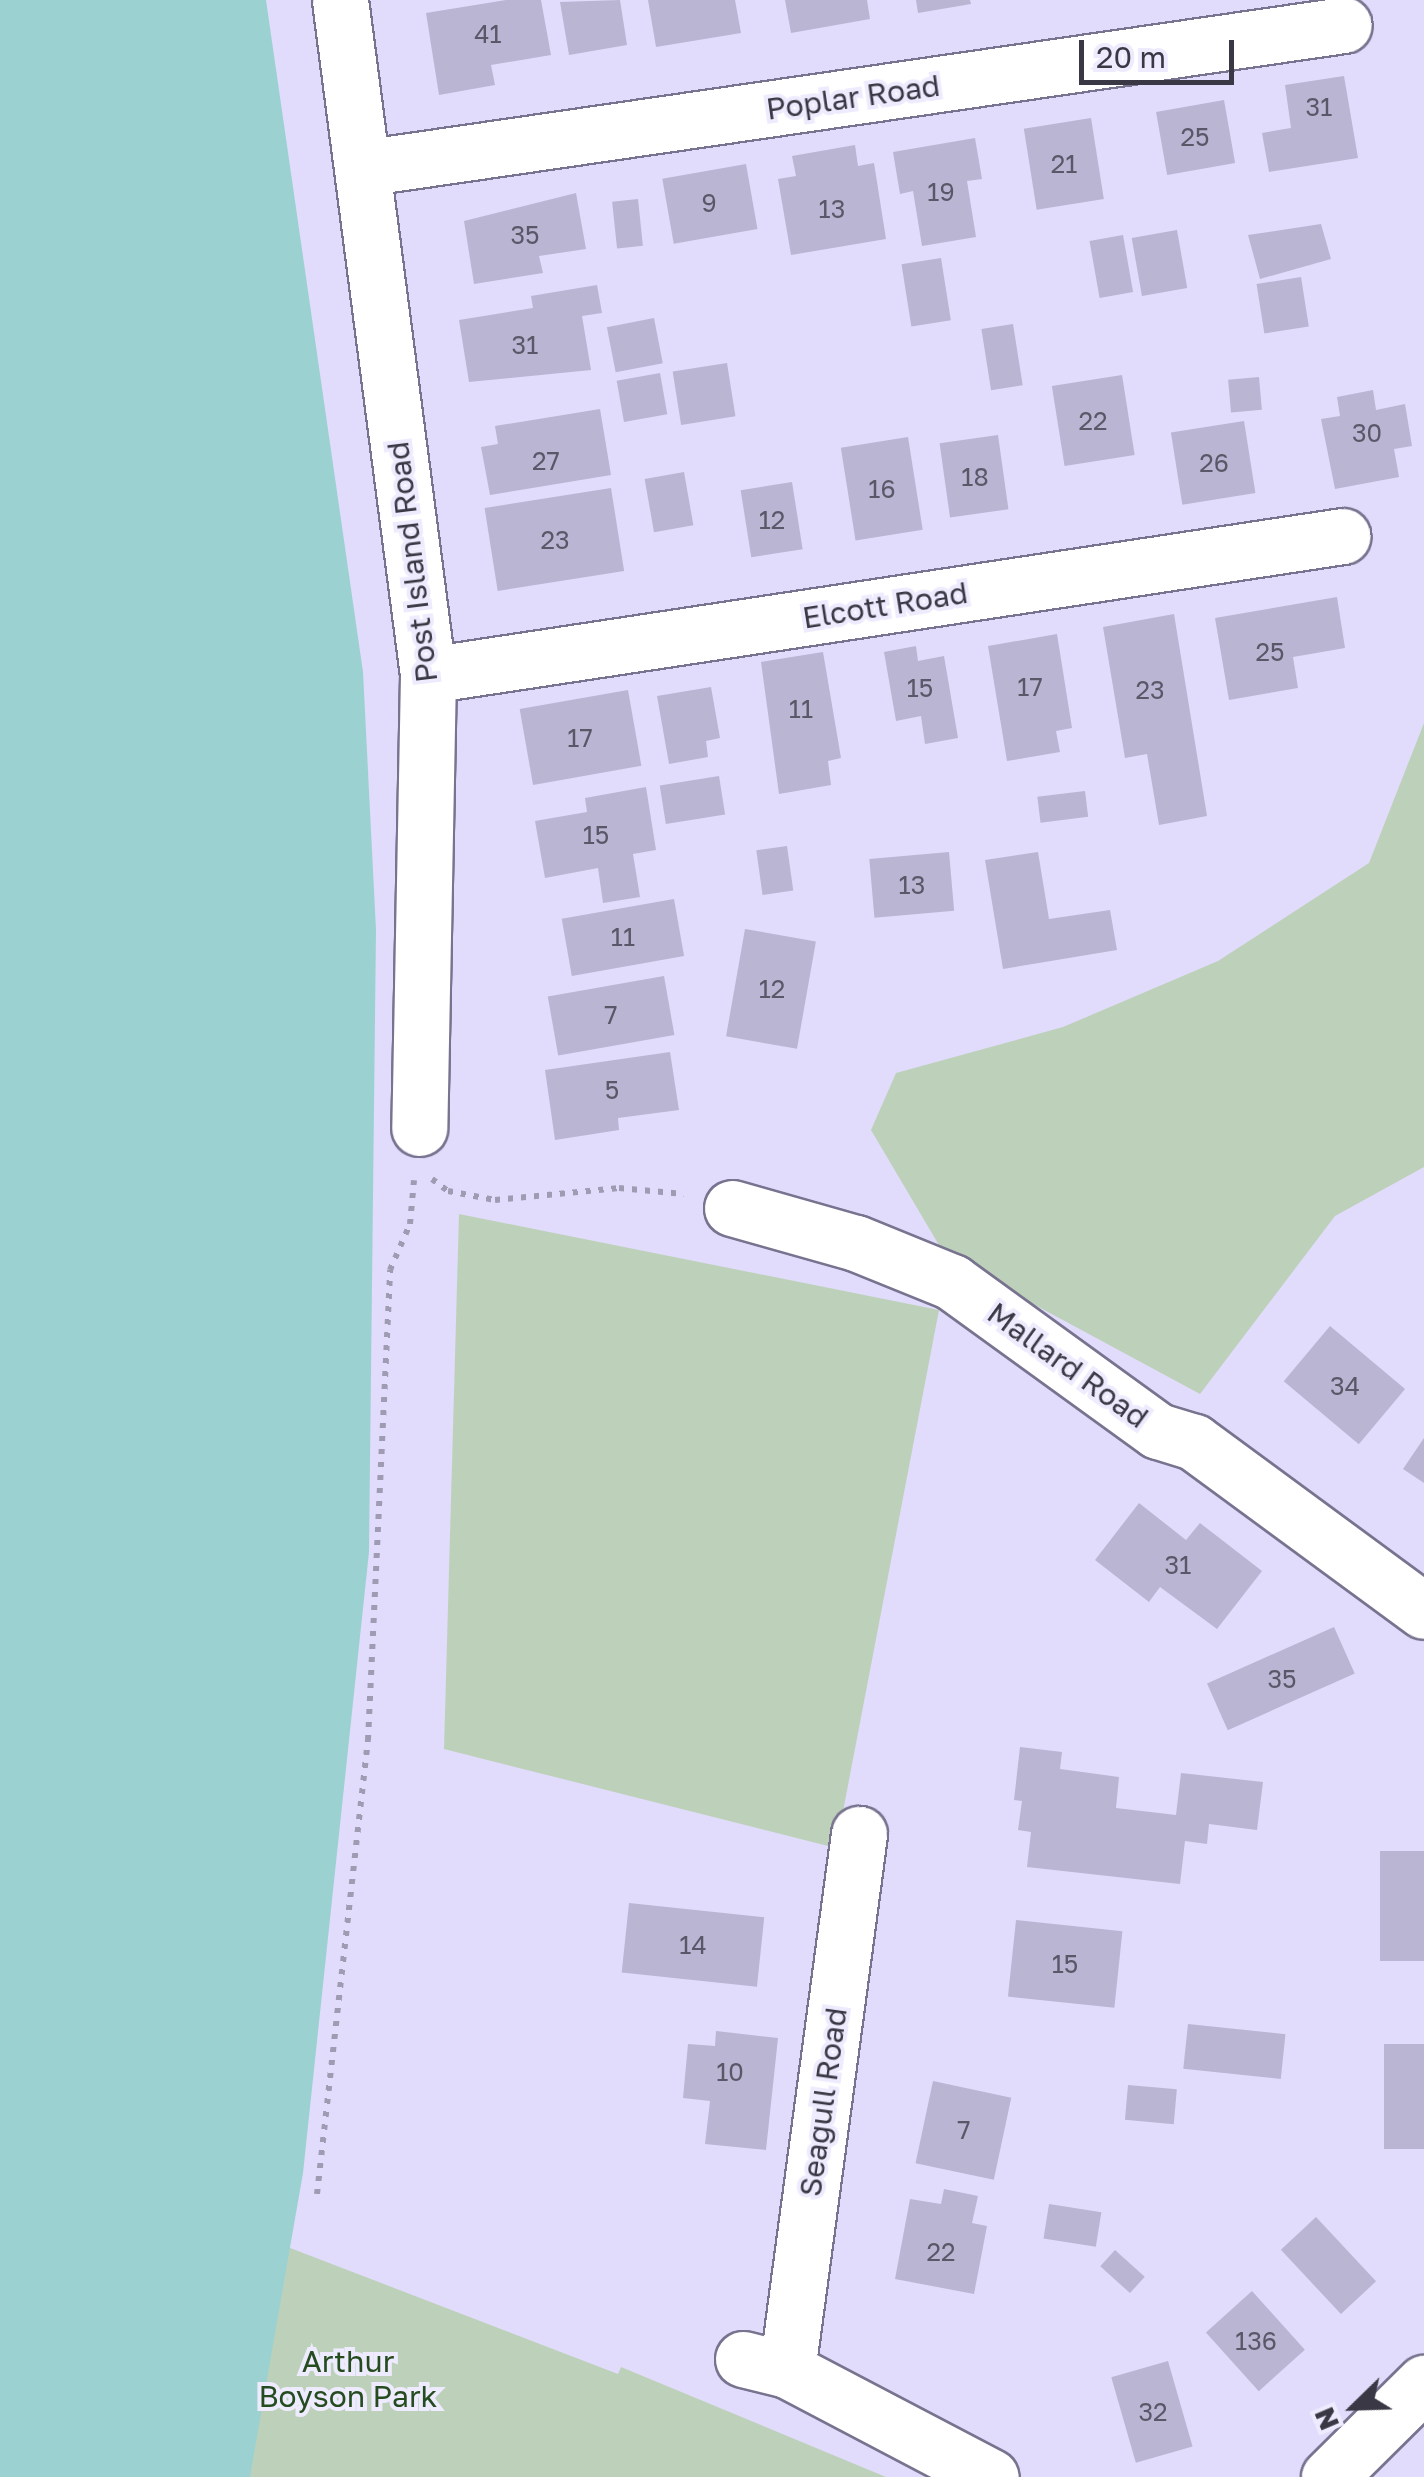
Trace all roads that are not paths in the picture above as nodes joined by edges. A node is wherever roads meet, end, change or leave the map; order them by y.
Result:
1 (340, 0) edge
2 (1344, 25) dead end
3 (362, 168) junction
4 (1343, 536) dead end
5 (428, 675) junction
6 (419, 1128) dead end
7 (732, 1208) road end
8 (1424, 1611) edge
9 (859, 1834) dead end
10 (1424, 2383) edge
11 (990, 2477) edge
12 (1329, 2477) edge

1 - 3 street, Post Island Road
2 - 3 street, Poplar Road
3 - 5 street, Post Island Road
4 - 5 street, Elcott Road
5 - 6 street, Post Island Road
7 - 8 street, Mallard Road
9 - 11 street, Seagull Road
10 - 12 street

